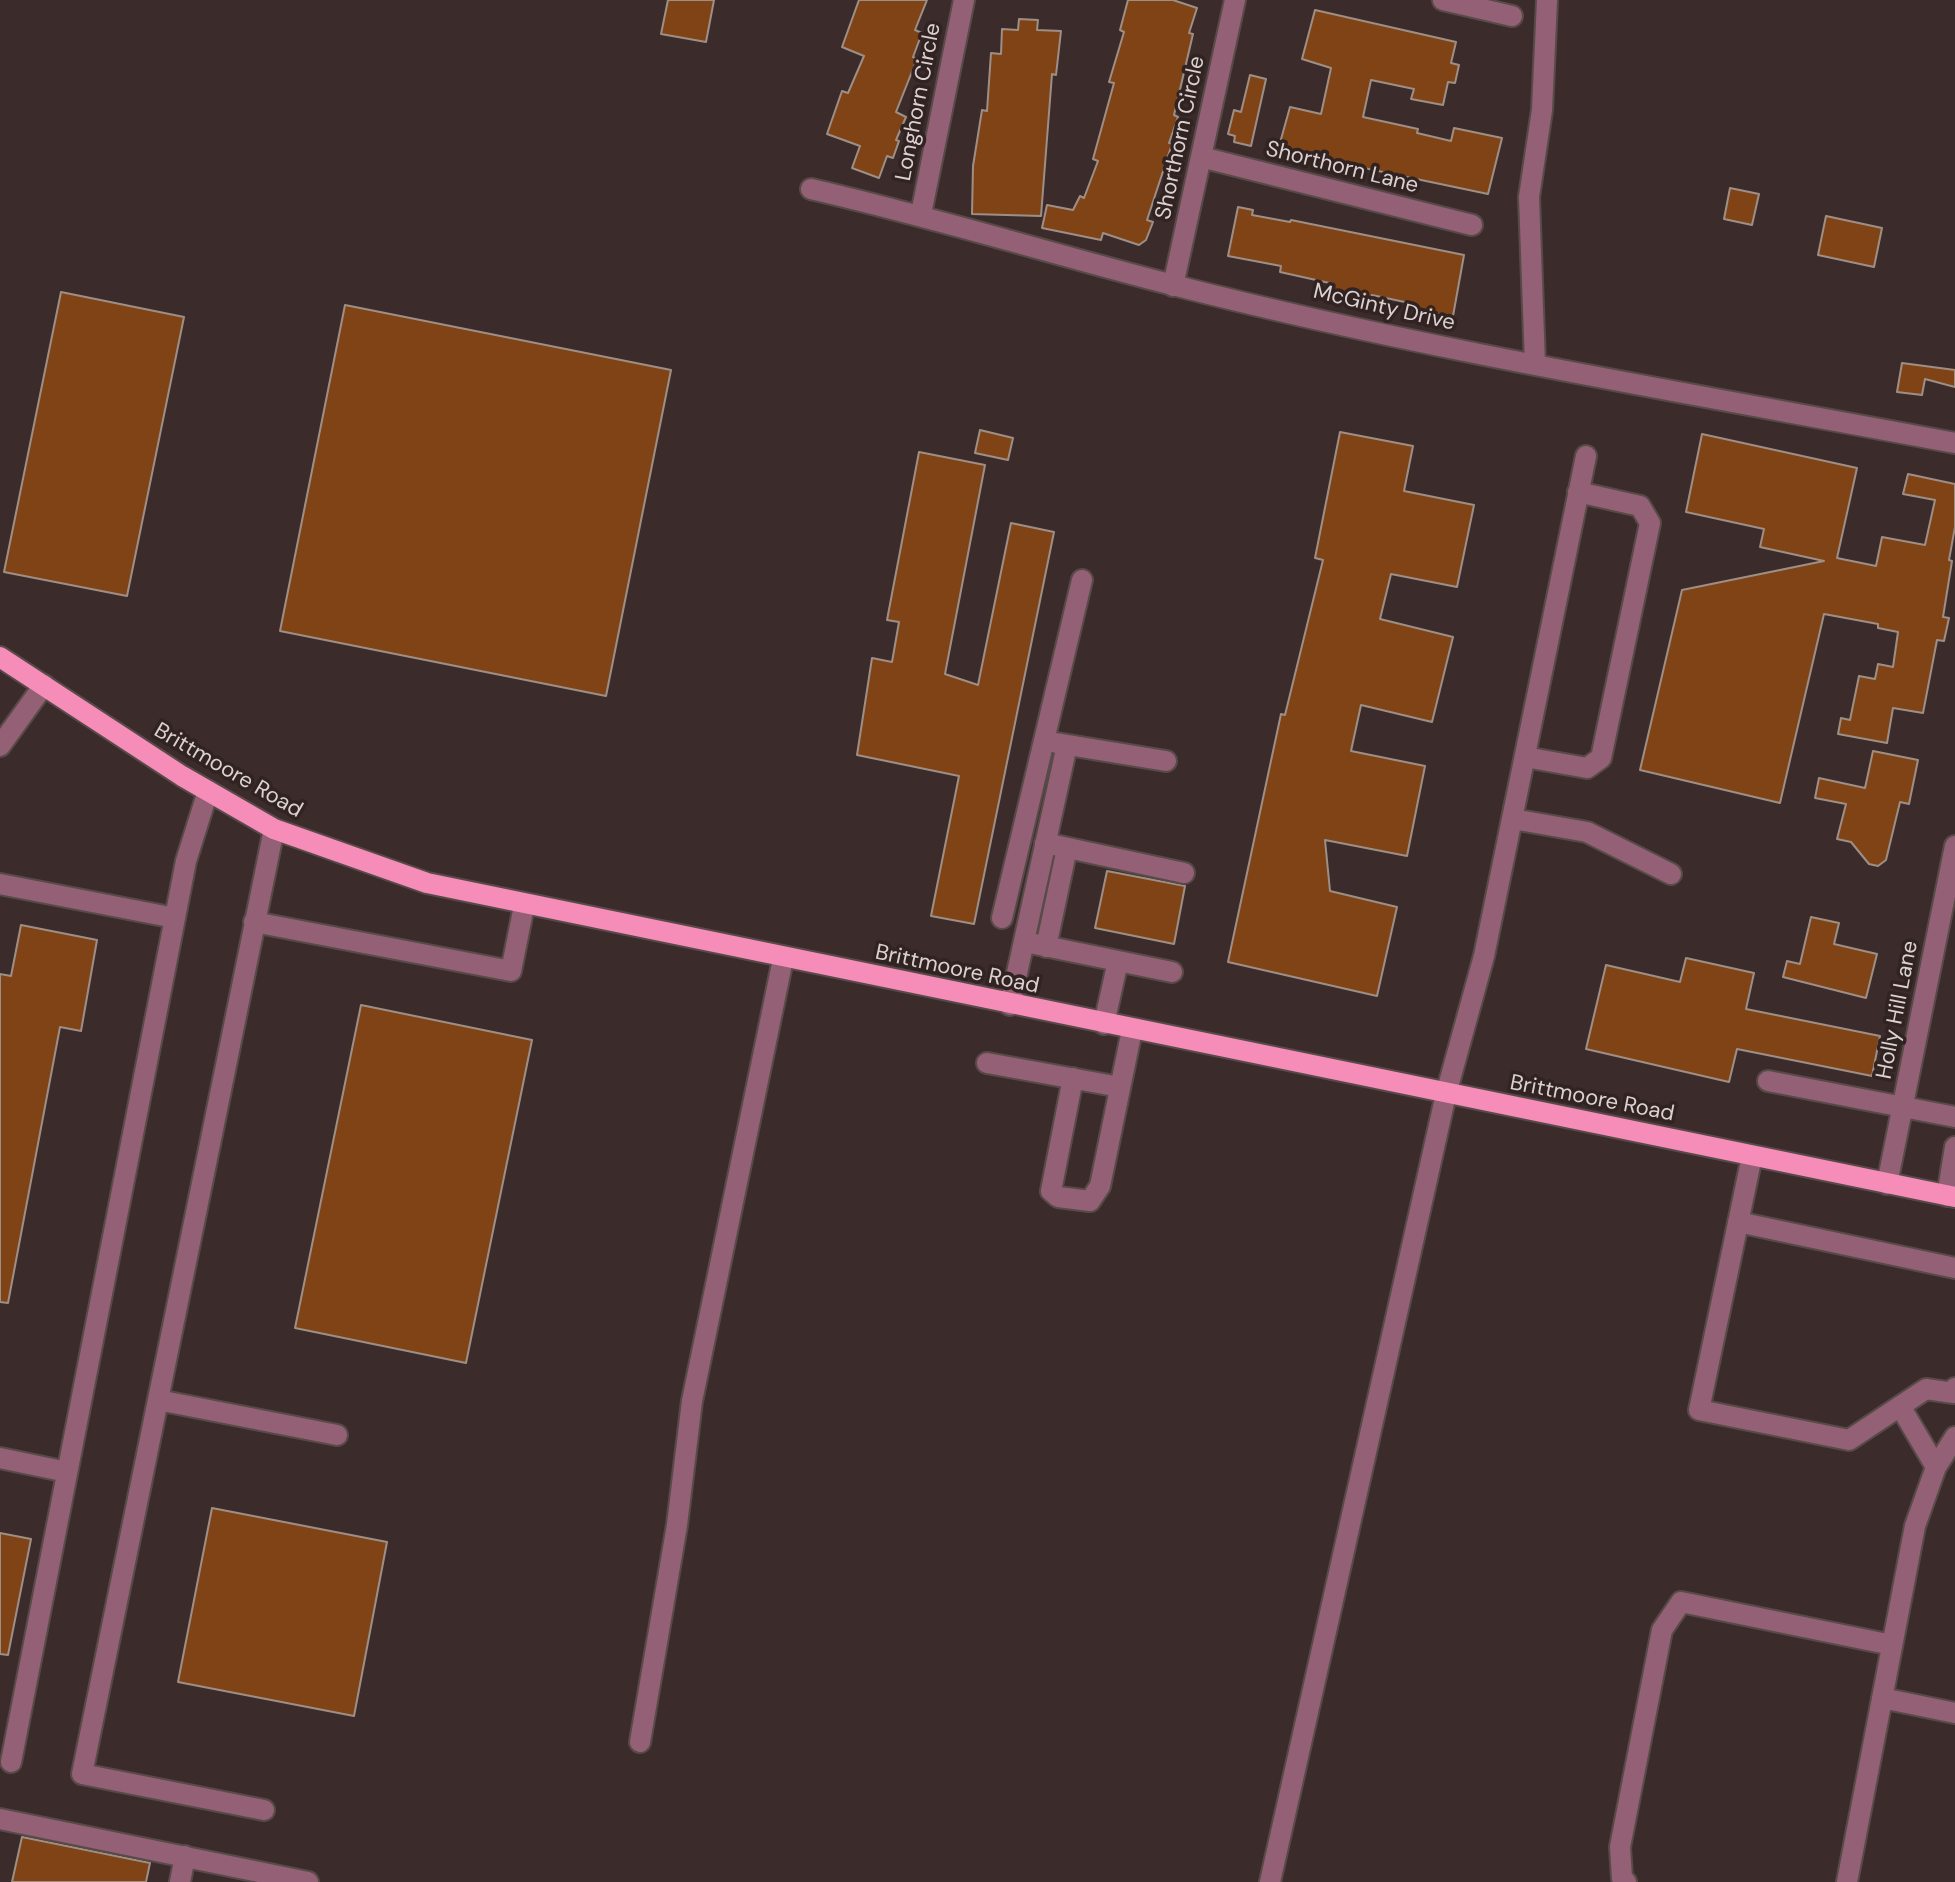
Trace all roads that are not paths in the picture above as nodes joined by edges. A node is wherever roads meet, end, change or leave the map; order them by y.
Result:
1 (964, 0) edge
2 (1235, 0) edge
3 (1443, 0) edge
4 (1547, 0) edge
5 (1512, 16) dead end
6 (1201, 157) junction
7 (811, 189) dead end
8 (921, 214) junction
9 (1472, 225) dead end
10 (1173, 286) junction
11 (1535, 364) junction
12 (1955, 443) edge
13 (1586, 456) dead end
14 (1578, 492) junction
15 (1082, 580) dead end
16 (0, 657) edge
17 (44, 685) junction
18 (1044, 741) junction
19 (1067, 745) junction
20 (0, 746) edge
21 (1525, 757) junction
22 (1166, 761) dead end
23 (208, 791) junction
24 (1513, 819) junction
25 (274, 829) junction
26 (1045, 843) junction
27 (1955, 846) edge
28 (1067, 848) junction
29 (1184, 873) dead end
30 (1671, 874) dead end
31 (1951, 883) edge
32 (0, 884) edge
33 (524, 906) junction
34 (175, 918) junction
35 (1002, 918) dead end
36 (254, 922) junction
37 (1025, 942) junction
38 (1046, 947) junction
39 (783, 959) junction
40 (1118, 961) junction
41 (1172, 972) dead end
42 (1010, 1005) junction
43 (1104, 1024) junction
44 (1132, 1030) junction
45 (987, 1063) dead end
46 (1073, 1078) junction
47 (1768, 1081) dead end
48 (1120, 1087) junction
49 (1446, 1094) junction
50 (1903, 1106) junction
51 (1955, 1117) edge
52 (1955, 1147) edge
53 (1752, 1156) junction
54 (1887, 1184) junction
55 (1951, 1196) edge
56 (1738, 1222) junction
57 (1955, 1268) edge
58 (1955, 1391) edge
59 (158, 1400) junction
60 (1900, 1406) junction
61 (337, 1435) dead end
62 (1955, 1437) edge
63 (0, 1458) edge
64 (1936, 1467) junction
65 (67, 1472) junction
66 (1892, 1645) junction
67 (1882, 1698) junction
68 (1955, 1713) edge
69 (640, 1742) dead end
70 (11, 1762) dead end
71 (264, 1810) dead end
72 (0, 1819) edge
73 (185, 1856) junction
74 (180, 1882) edge
75 (308, 1882) edge
76 (1270, 1882) edge
77 (1626, 1882) edge
78 (1847, 1882) edge

1 - 8 street, Longhorn Circle
2 - 6 street, Shorthorn Circle
3 - 5 street
4 - 11 street
6 - 9 street, Shorthorn Lane
6 - 10 street, Shorthorn Circle
7 - 8 street, McGinty Drive
8 - 10 street, McGinty Drive
10 - 11 street, McGinty Drive
11 - 12 street, McGinty Drive
13 - 14 street
14 - 21 street
14 - 21 street
15 - 18 street
16 - 17 main road, Brittmoore Road
17 - 20 street
17 - 23 main road, Brittmoore Road
18 - 19 street
18 - 35 street
19 - 22 street
19 - 26 street
21 - 24 street
23 - 25 main road, Brittmoore Road
23 - 34 street
24 - 30 street
24 - 49 street
25 - 33 main road, Brittmoore Road
25 - 36 street
26 - 28 street
26 - 37 street
27 - 31 street, Holly Hill Lane
28 - 29 street
28 - 38 street
31 - 50 street, Holly Hill Lane
32 - 34 street
33 - 36 street
33 - 39 main road, Brittmoore Road
34 - 65 street
36 - 59 street
37 - 38 street
37 - 42 street
38 - 40 street
39 - 42 main road, Brittmoore Road
39 - 69 street
40 - 41 street
40 - 43 street
42 - 43 main road, Brittmoore Road
43 - 44 main road, Brittmoore Road
44 - 48 street
44 - 49 main road, Brittmoore Road
45 - 46 street
46 - 48 street
46 - 48 street
47 - 50 street
49 - 53 main road, Brittmoore Road
49 - 76 street
50 - 51 street
50 - 54 street, Holly Hill Lane
52 - 55 street
53 - 54 main road, Brittmoore Road
53 - 56 street
54 - 55 main road, Brittmoore Road
56 - 57 street
56 - 60 street
58 - 60 street
59 - 61 street
59 - 71 street
60 - 64 street
62 - 64 street
63 - 65 street
64 - 66 street
65 - 70 street
66 - 67 street
66 - 77 street
67 - 68 street
67 - 78 street
72 - 73 street
73 - 74 street
73 - 75 street

